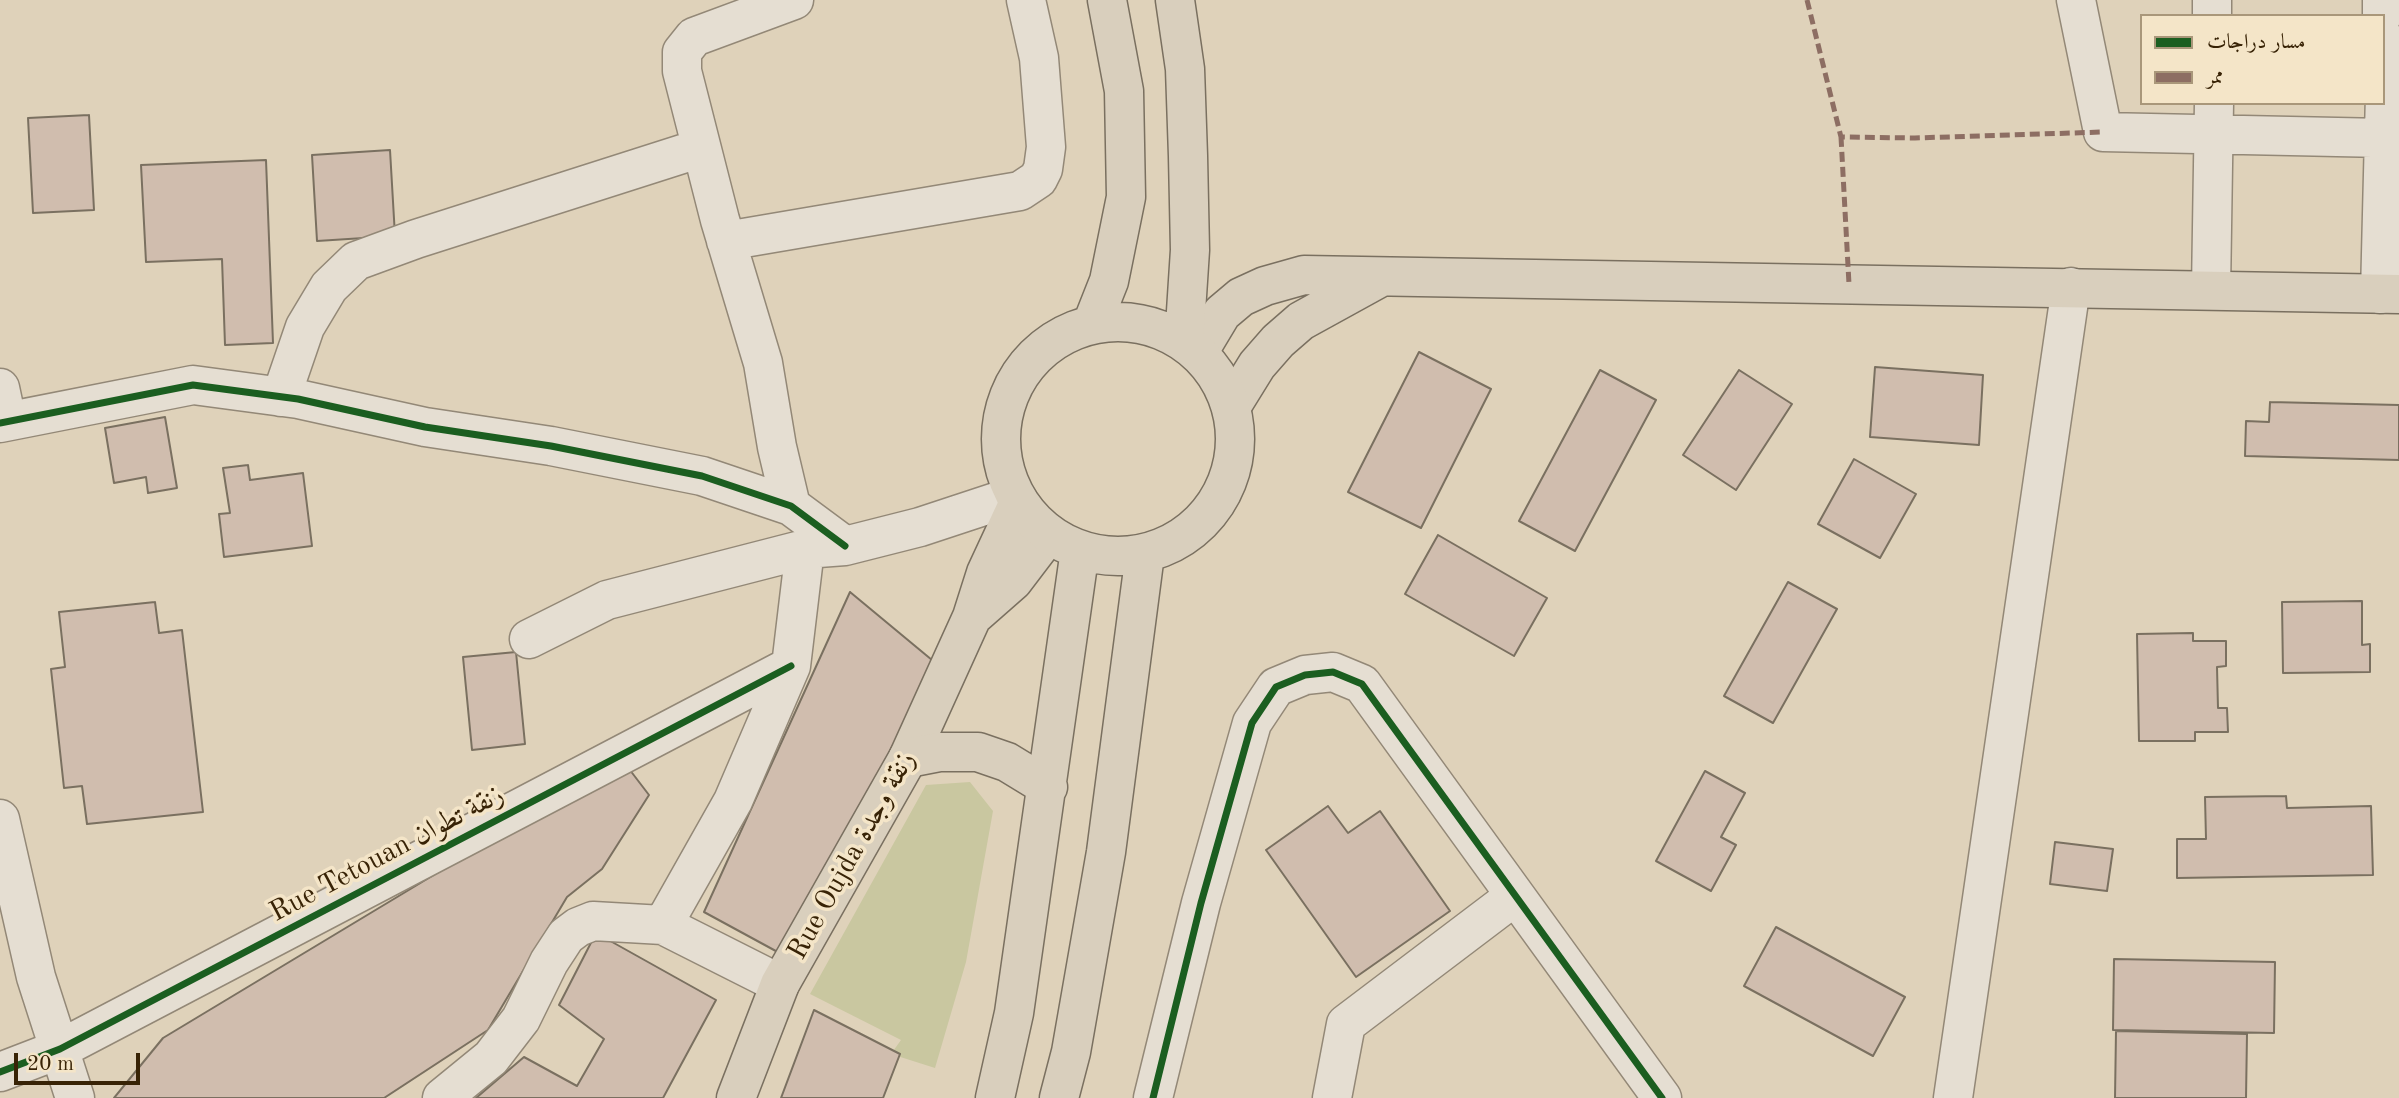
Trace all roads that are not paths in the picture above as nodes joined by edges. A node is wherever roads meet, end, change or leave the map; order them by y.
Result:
1 (794, 0) edge
2 (1026, 0) edge
3 (1107, 0) edge
4 (1175, 0) edge
5 (2076, 0) edge
6 (2384, 105) edge
7 (2214, 119) edge
8 (2384, 138) junction
9 (701, 148) junction
10 (726, 241) junction
11 (1383, 276) junction
12 (2071, 287) junction
13 (2211, 290) junction
14 (2389, 294) edge
15 (1092, 324) junction
16 (1191, 348) junction
17 (281, 397) junction
18 (1231, 407) junction
19 (2, 410) edge
20 (1017, 499) junction
21 (791, 506) junction
22 (1064, 543) junction
23 (845, 546) junction
24 (805, 549) junction
25 (1145, 554) junction
26 (972, 617) junction
27 (529, 639) dead end
28 (791, 666) junction
29 (908, 758) junction
30 (1048, 787) junction
31 (0, 819) edge
32 (8, 884) edge
33 (1515, 896) junction
34 (663, 925) junction
35 (780, 984) junction
36 (60, 1049) junction
37 (0, 1072) edge
38 (75, 1098) edge
39 (442, 1098) edge
40 (736, 1098) edge
41 (995, 1098) edge
42 (1059, 1098) edge
43 (1153, 1098) edge
44 (1332, 1098) edge
45 (1662, 1098) edge
46 (1953, 1098) edge

1 - 9 street
2 - 10 street
3 - 15 main road
4 - 16 main road
5 - 7 street
6 - 8 street
7 - 8 street
7 - 13 street
8 - 14 street
9 - 10 street
9 - 17 street
10 - 21 street
11 - 12 main road
11 - 16 main road
11 - 18 main road
12 - 13 main road
12 - 46 street
13 - 14 main road
15 - 16 main road
15 - 20 main road
16 - 18 main road
17 - 19 street
17 - 21 street
18 - 25 main road
20 - 22 main road
20 - 23 street
20 - 26 main road, Rue Oujda زنقة وجدة
21 - 23 street
22 - 25 main road
22 - 26 main road, Rue Oujda زنقة وجدة
22 - 30 main road
23 - 24 street
24 - 27 street
24 - 28 street
25 - 42 main road
26 - 29 main road, Rue Oujda زنقة وجدة
28 - 34 street
28 - 36 street, Rue Tetouan زنقة تطوان
29 - 30 main road
29 - 35 main road, Rue Oujda زنقة وجدة
30 - 41 main road
31 - 32 street
32 - 36 street
33 - 43 street
33 - 44 street
33 - 45 street
34 - 35 street
34 - 39 street
35 - 40 main road, Rue Oujda زنقة وجدة
36 - 37 street, Rue Tetouan زنقة تطوان
36 - 38 street

